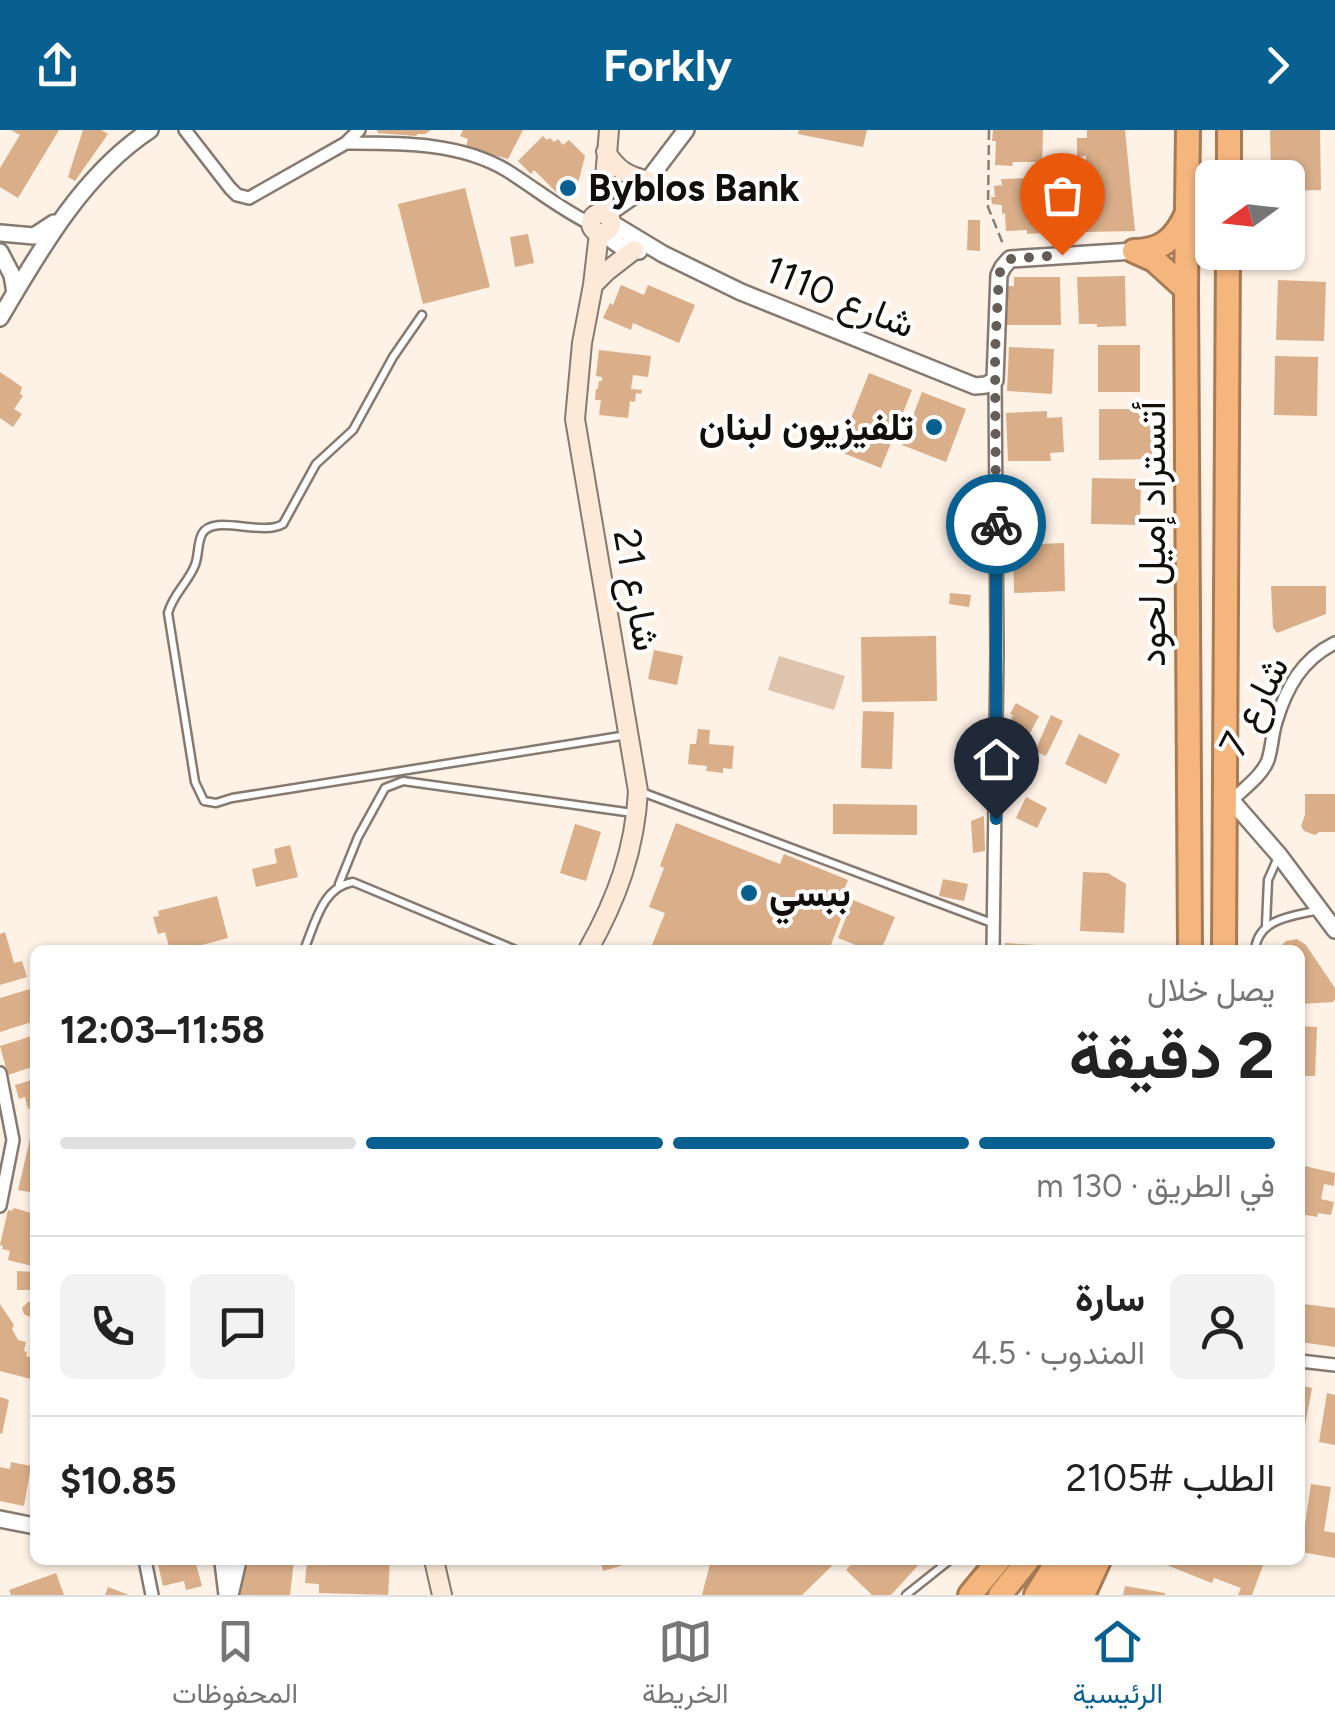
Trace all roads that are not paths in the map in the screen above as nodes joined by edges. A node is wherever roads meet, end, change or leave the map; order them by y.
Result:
1 (150, 130) edge
2 (185, 130) edge
3 (359, 130) edge
4 (609, 130) edge
5 (686, 130) edge
6 (1188, 130) edge
7 (1229, 130) edge
8 (346, 143) junction
9 (606, 152) junction
10 (1229, 160) edge
11 (649, 181) junction
12 (72, 207) junction
13 (1187, 212) junction
14 (602, 224) junction
15 (0, 233) edge
16 (634, 250) junction
17 (0, 252) edge
18 (1134, 252) junction
19 (663, 254) junction
20 (1228, 270) edge
21 (593, 285) junction
22 (1186, 289) junction
23 (15, 293) junction
24 (422, 315) dead end
25 (0, 318) edge
26 (994, 380) junction
27 (1335, 643) edge
28 (628, 735) junction
29 (638, 791) junction
30 (1228, 797) junction
31 (637, 813) junction
32 (1280, 855) junction
33 (339, 884) junction
34 (1322, 909) junction
35 (994, 923) junction
36 (1266, 926) junction
37 (1335, 930) edge
38 (306, 945) edge
39 (504, 945) edge
40 (591, 945) edge
41 (993, 945) edge
42 (1190, 945) edge
43 (1224, 945) edge
44 (1255, 945) edge
45 (0, 1073) edge
46 (0, 1206) edge
47 (1305, 1362) edge
48 (1335, 1365) edge
49 (0, 1520) edge
50 (30, 1525) edge
51 (146, 1565) edge
52 (231, 1565) edge
53 (435, 1565) edge
54 (944, 1565) edge
55 (991, 1565) edge
56 (1024, 1565) edge
57 (1055, 1565) edge
58 (1078, 1565) edge
59 (1097, 1565) edge
60 (152, 1595) edge
61 (228, 1595) edge
62 (442, 1595) edge
63 (906, 1595) edge
64 (970, 1595) edge
65 (1000, 1595) edge
66 (1036, 1595) edge
67 (1060, 1595) edge
68 (1082, 1595) edge

1 - 12 street
2 - 8 street
3 - 8 street
4 - 9 main road, شارع 21
5 - 11 street
6 - 13 highway, أتستراد إميل لحود
7 - 10 highway
8 - 14 street
9 - 11 main road
9 - 14 main road, شارع 21
11 - 14 street
12 - 15 street
12 - 23 street
13 - 18 highway
13 - 22 highway, أتستراد إميل لحود
14 - 16 street
14 - 19 street
14 - 21 main road, شارع 21
16 - 19 street
16 - 21 main road
17 - 23 street
18 - 22 highway
18 - 26 street
19 - 26 street, شارع 1110
20 - 30 highway, أتستراد إميل لحود
21 - 28 main road, شارع 21
22 - 42 highway, أتستراد إميل لحود
23 - 25 street
24 - 28 lane
26 - 35 street
27 - 30 street, شارع 7
28 - 29 main road, شارع 21
29 - 31 main road, شارع 21
29 - 35 lane
30 - 32 street
30 - 43 highway, أتستراد إميل لحود
31 - 33 lane
31 - 40 main road, شارع 21
32 - 34 street
32 - 36 lane
33 - 38 lane
33 - 39 lane
34 - 36 lane
34 - 37 street
35 - 41 street
36 - 44 lane
45 - 46 street
47 - 48 street
49 - 50 street
51 - 60 street
52 - 61 street
53 - 62 main road
54 - 63 lane
55 - 64 highway
56 - 65 highway
57 - 66 highway
58 - 67 highway
59 - 68 highway

